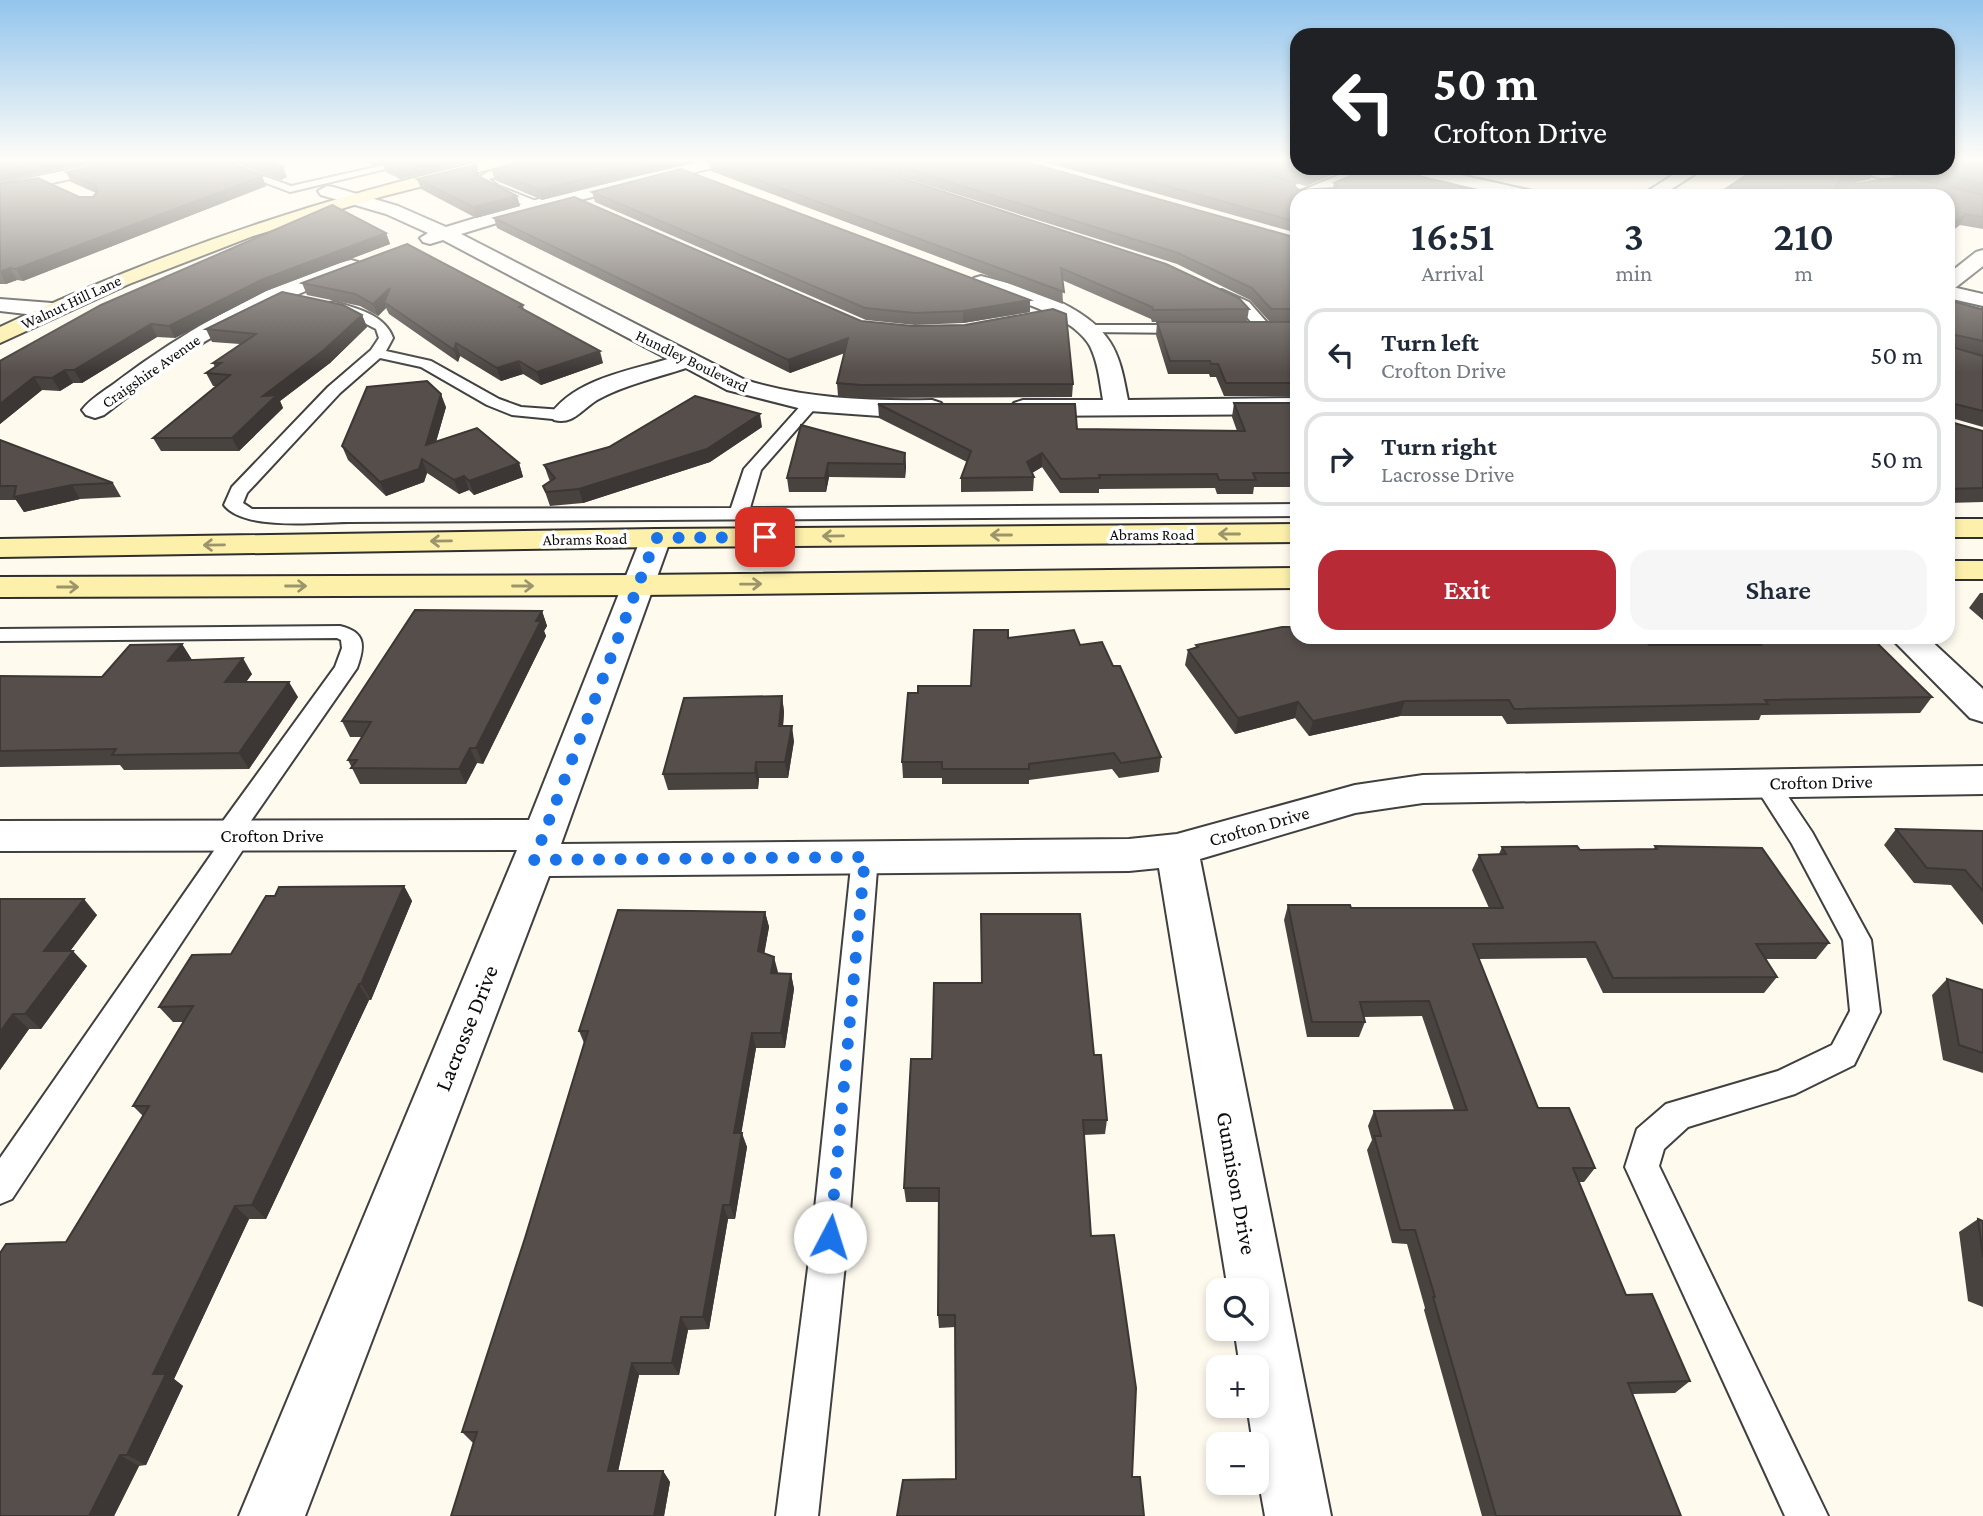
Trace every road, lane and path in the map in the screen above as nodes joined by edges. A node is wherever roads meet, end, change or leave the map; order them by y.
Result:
1 (198, 232) edge
2 (246, 232) edge
3 (441, 232) edge
4 (448, 232) edge
5 (444, 233) junction
6 (162, 243) dead end
7 (408, 246) edge
8 (1983, 256) edge
9 (372, 259) edge
10 (957, 273) edge
11 (1955, 278) edge
12 (1209, 287) edge
13 (1955, 294) edge
14 (282, 296) junction
15 (1983, 300) edge
16 (47, 301) junction
17 (2, 307) edge
18 (1061, 312) junction
19 (1037, 319) edge
20 (1211, 329) edge
21 (1264, 329) edge
22 (1090, 330) junction
23 (0, 336) edge
24 (377, 353) junction
25 (685, 361) junction
26 (810, 405) junction
27 (1290, 406) edge
28 (1117, 407) junction
29 (956, 408) edge
30 (997, 408) edge
31 (95, 410) dead end
32 (563, 415) joint
33 (1290, 510) edge
34 (738, 514) junction
35 (1955, 528) edge
36 (1983, 528) edge
37 (1290, 533) edge
38 (656, 538) junction
39 (0, 548) edge
40 (1955, 570) edge
41 (1983, 570) edge
42 (1290, 578) edge
43 (639, 586) junction
44 (0, 587) edge
45 (0, 635) edge
46 (1914, 644) edge
47 (1983, 710) edge
48 (1983, 780) edge
49 (1766, 783) junction
50 (233, 835) junction
51 (0, 836) edge
52 (539, 847) junction
53 (1177, 850) junction
54 (865, 857) junction
55 (0, 1187) edge
56 (272, 1516) edge
57 (797, 1516) edge
58 (1298, 1516) edge
59 (1807, 1516) edge

1 - 6 main road
2 - 16 main road, Walnut Hill Lane
3 - 5 street, Hundley Boulevard
4 - 5 street
5 - 7 street
5 - 25 street, Hundley Boulevard
8 - 11 street
9 - 14 street, Craigshire Avenue
10 - 18 street
12 - 21 lane
13 - 15 street
14 - 24 lane
14 - 31 street, Craigshire Avenue
16 - 17 street
16 - 23 main road, Walnut Hill Lane
18 - 19 lane
18 - 22 street
20 - 22 lane
22 - 28 street
24 - 32 lane
24 - 34 lane
25 - 26 street, Hundley Boulevard
25 - 32 street
26 - 29 street, Hundley Boulevard
26 - 34 lane
27 - 28 street
28 - 30 street
33 - 34 lane
35 - 36 main road
37 -> 38 main road, Abrams Road
38 -> 39 main road, Abrams Road
38 - 43 street, Lacrosse Drive
40 - 41 main road
43 -> 42 main road
44 -> 43 main road
43 - 52 street, Lacrosse Drive
45 - 50 lane
46 - 47 street
48 - 49 street, Crofton Drive
49 - 53 street, Crofton Drive
49 - 59 lane
50 - 51 street, Crofton Drive
50 - 52 street, Crofton Drive
50 - 55 lane
52 - 54 street, Crofton Drive
52 - 56 street, Lacrosse Drive
53 - 54 street, Crofton Drive
53 - 58 street, Gunnison Drive
54 - 57 lane

